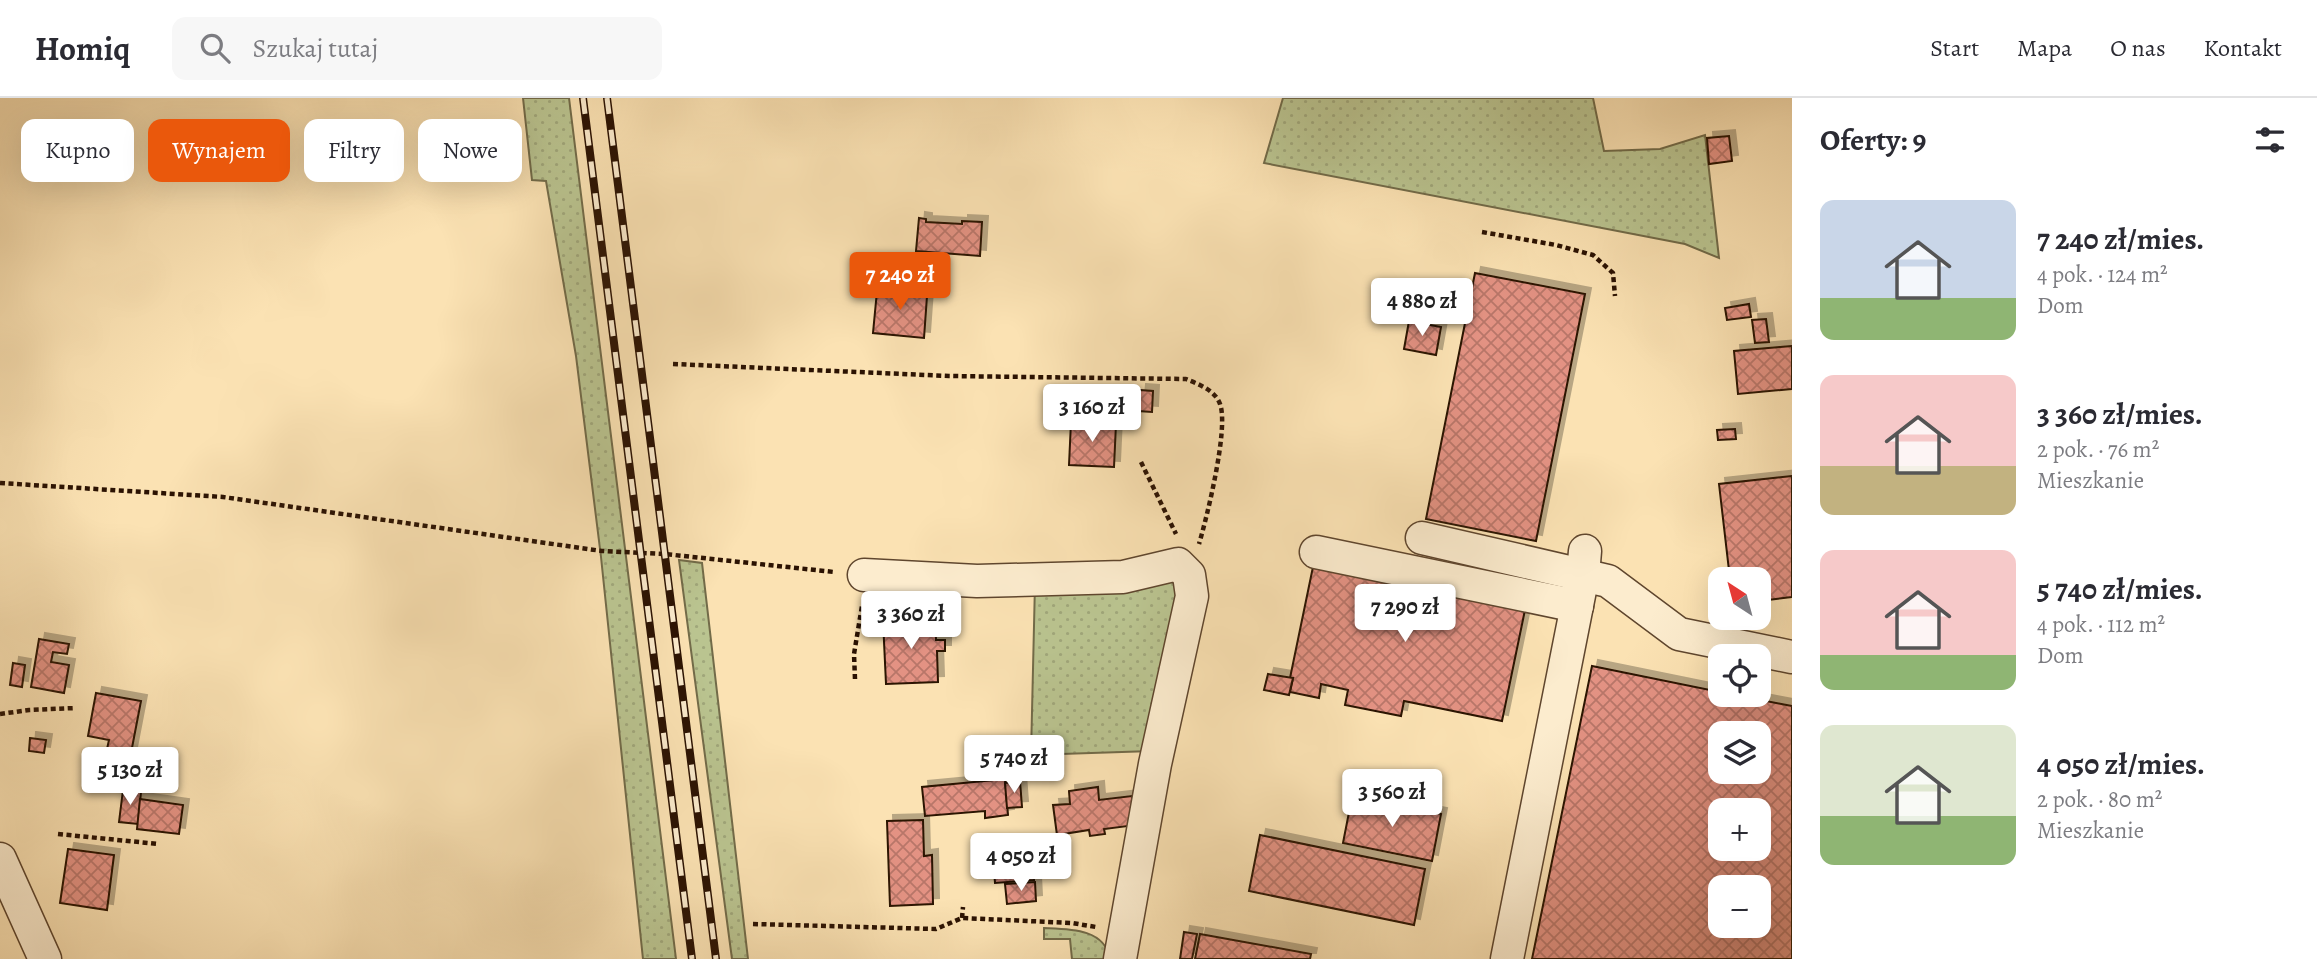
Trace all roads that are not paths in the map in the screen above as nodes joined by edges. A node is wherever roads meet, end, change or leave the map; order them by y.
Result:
1 (1422, 538) dead end
2 (1316, 552) dead end
3 (1582, 577) junction
4 (863, 588) road end
5 (1792, 657) edge
6 (0, 859) edge
7 (1122, 945) edge
8 (45, 959) edge
9 (1507, 959) edge

1 - 3 street
2 - 3 street
3 - 5 street
3 - 9 street
4 - 7 street
6 - 8 street

